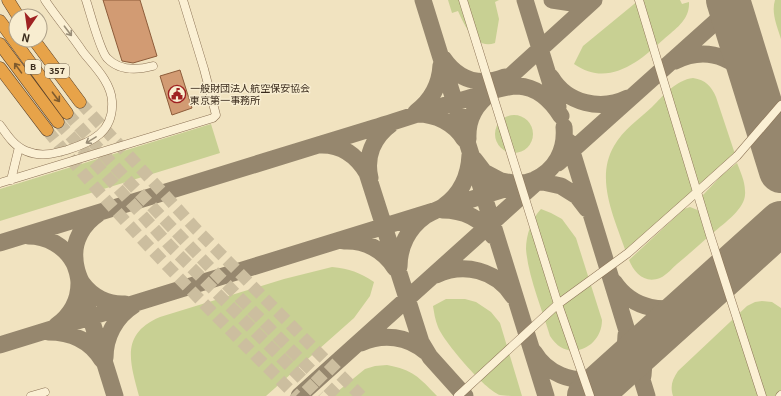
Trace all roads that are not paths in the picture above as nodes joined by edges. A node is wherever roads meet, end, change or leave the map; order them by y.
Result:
1 (45, 0) edge
2 (86, 0) edge
3 (183, 0) edge
4 (463, 0) edge
5 (639, 0) edge
6 (0, 21) edge
7 (0, 44) edge
8 (40, 48) edge
9 (153, 66) dead end
10 (0, 68) edge
11 (0, 81) edge
12 (80, 102) tunnel mouth
13 (781, 104) edge
14 (67, 113) tunnel mouth
15 (39, 120) junction
16 (58, 122) tunnel mouth
17 (0, 125) edge
18 (47, 130) tunnel mouth
19 (18, 147) junction
20 (11, 180) junction
21 (0, 183) edge
22 (698, 191) junction
23 (558, 304) junction
24 (45, 392) dead end
25 (31, 396) edge
26 (458, 396) edge
27 (590, 396) edge
28 (762, 396) edge

1 -> 19 street
2 - 9 street
3 - 20 street
4 - 23 street
5 - 22 street
6 -> 14 highway, B
16 -> 7 highway, B
8 - 12 highway, 357
10 - 15 highway
11 - 15 highway
13 - 22 street
15 - 18 highway
17 - 19 street
19 - 20 street
20 - 21 street
22 - 23 street
22 - 28 street
23 - 26 street
23 - 27 street
24 - 25 street

